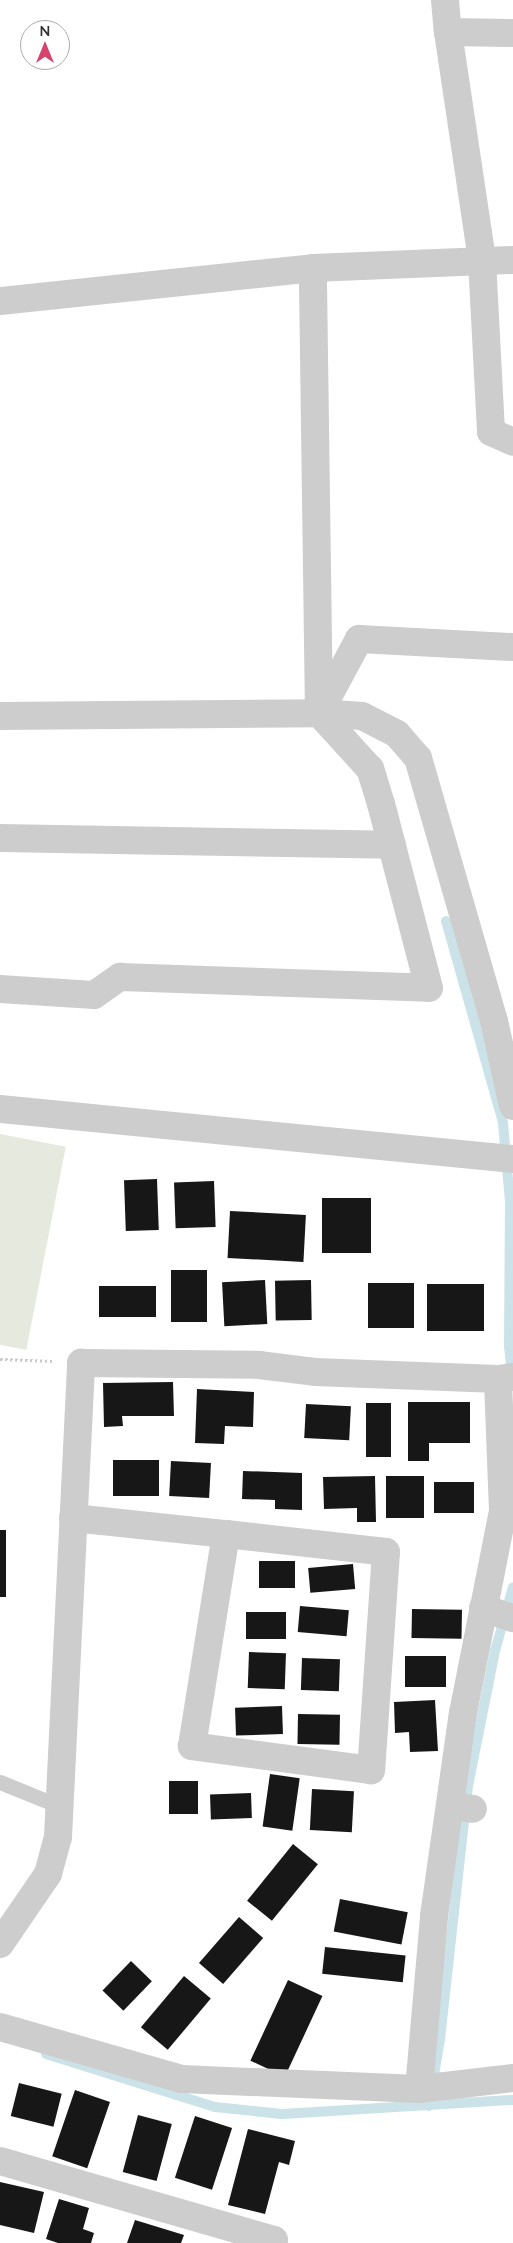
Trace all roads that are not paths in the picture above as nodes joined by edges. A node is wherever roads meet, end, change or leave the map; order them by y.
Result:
1 (445, 0) edge
2 (448, 32) junction
3 (513, 33) edge
4 (482, 260) junction
5 (513, 260) edge
6 (313, 268) junction
7 (0, 301) edge
8 (513, 442) edge
9 (513, 647) edge
10 (319, 713) junction
11 (0, 716) edge
12 (0, 838) edge
13 (392, 845) junction
14 (0, 989) edge
15 (513, 1106) edge
16 (0, 1109) edge
17 (513, 1158) edge
18 (506, 1378) edge
19 (507, 1481) edge
20 (73, 1518) junction
21 (226, 1534) junction
22 (484, 1608) junction
23 (512, 1618) edge
24 (0, 1782) edge
25 (59, 1806) junction
26 (0, 1944) edge
27 (0, 2026) edge
28 (513, 2078) edge
29 (420, 2089) junction
30 (0, 2161) edge
31 (273, 2243) edge

1 - 2 street
2 - 3 street
2 - 4 street
4 - 5 street
4 - 6 street
4 - 8 street
6 - 7 street
6 - 10 street
9 - 10 street
10 - 11 street
10 - 13 street
10 - 15 street
12 - 13 street
13 - 14 street
16 - 17 street
18 - 19 street
18 - 20 street
19 - 22 street
20 - 21 street
20 - 25 street
21 - 21 street
22 - 23 street
22 - 29 street
24 - 25 lane
25 - 26 street
27 - 29 street
28 - 29 street
30 - 31 street

